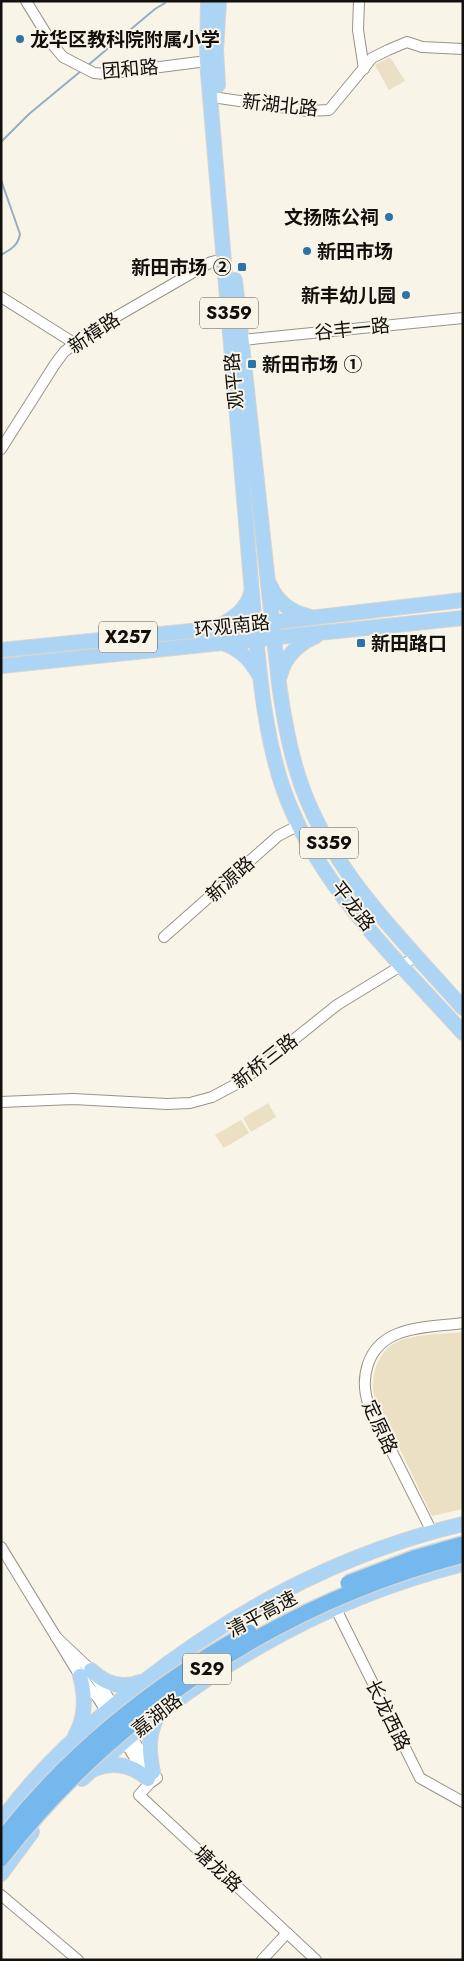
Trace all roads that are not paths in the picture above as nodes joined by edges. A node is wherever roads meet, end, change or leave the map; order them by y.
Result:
1 (26, 1) edge
2 (208, 1) edge
3 (220, 1) edge
4 (359, 1) edge
5 (463, 49) edge
6 (207, 62) junction
7 (364, 69) junction
8 (219, 98) junction
9 (224, 259) junction
10 (1, 297) edge
11 (463, 318) edge
12 (242, 340) junction
13 (74, 343) junction
14 (1, 449) edge
15 (267, 577) junction
16 (252, 593) junction
17 (463, 600) edge
18 (313, 617) junction
19 (463, 618) edge
20 (272, 622) junction
21 (255, 624) junction
22 (210, 629) junction
23 (323, 633) junction
24 (274, 638) junction
25 (256, 640) junction
26 (225, 644) junction
27 (1, 650) edge
28 (1, 666) edge
29 (261, 680) junction
30 (279, 684) junction
31 (299, 825) junction
32 (164, 937) dead end
33 (417, 956) junction
34 (402, 965) junction
35 (463, 1008) edge
36 (463, 1033) edge
37 (1, 1102) edge
38 (463, 1323) edge
39 (463, 1524) edge
40 (432, 1532) junction
41 (463, 1544) edge
42 (1, 1546) edge
43 (463, 1555) edge
44 (463, 1564) edge
45 (335, 1608) junction
46 (86, 1673) junction
47 (145, 1680) junction
48 (110, 1708) junction
49 (162, 1710) junction
50 (128, 1738) junction
51 (72, 1740) junction
52 (91, 1770) junction
53 (152, 1778) junction
54 (463, 1802) edge
55 (1, 1821) edge
56 (1, 1840) edge
57 (1, 1859) edge
58 (1, 1874) edge
59 (1, 1895) edge
60 (287, 1933) junction
61 (78, 1960) edge
62 (262, 1960) edge
63 (316, 1960) edge

1 - 6 street, 团和路
2 - 6 main road, 观平路 / S359
3 - 8 main road, 观平路 / S359
4 - 7 street
5 - 7 street, 新湖北路
6 - 9 main road, 观平路 / S359
7 - 8 street, 新湖北路
8 - 12 main road, 观平路 / S359
9 - 13 street, 新樟路
9 - 16 main road, 观平路 / S359
10 - 13 street
11 - 12 street, 谷丰一路
12 - 15 main road, 观平路 / S359
13 - 14 street, 新樟路
15 - 18 main road
15 - 20 main road, 观平路 / S359
16 - 21 main road, 观平路 / S359
16 - 22 main road
17 - 18 main road, 环观南路 / X257
18 - 20 main road, 环观南路 / X257
19 - 23 main road, 环观南路 / X257
20 - 21 main road, 环观南路 / X257
20 - 24 main road, 平龙路 / S359
21 - 22 main road, 环观南路 / X257
21 - 25 main road, 观平路 / S359
22 - 27 main road, 环观南路 / X257
23 - 24 main road, 环观南路 / X257
23 - 30 main road
24 - 25 main road, 环观南路 / X257
24 - 30 main road, 平龙路 / S359
25 - 26 main road, 环观南路 / X257
25 - 29 main road, 平龙路 / S359
26 - 28 main road, 环观南路 / X257
26 - 29 main road
29 - 31 main road, 平龙路 / S359
30 - 33 main road, 平龙路 / S359
31 - 32 street, 新源路
31 - 34 main road, 平龙路 / S359
33 - 34 street, 新桥三路
33 - 35 main road, 平龙路 / S359
34 - 36 main road, 平龙路 / S359
34 - 37 street, 新桥三路
38 - 40 street, 定原路
39 - 40 main road, 嘉湖路
40 - 47 main road, 嘉湖路
41 - 56 highway, 清平高速 / S29, bridge
42 - 46 street
43 - 57 highway, 清平高速 / S29, bridge
44 - 45 main road, 嘉湖路
45 - 49 main road, 嘉湖路
45 - 54 street, 长龙西路
46 - 47 main road
46 - 48 street
46 - 51 main road
47 - 48 main road, 嘉湖路
48 - 50 street
48 - 51 main road, 嘉湖路
49 - 50 main road, 嘉湖路
49 - 53 main road
50 - 52 main road, 嘉湖路
50 - 53 street
51 - 55 main road, 嘉湖路
52 - 53 main road
52 - 58 main road, 嘉湖路
53 - 60 street, 塘龙路
59 - 61 street
60 - 62 street
60 - 63 street, 塘龙路

